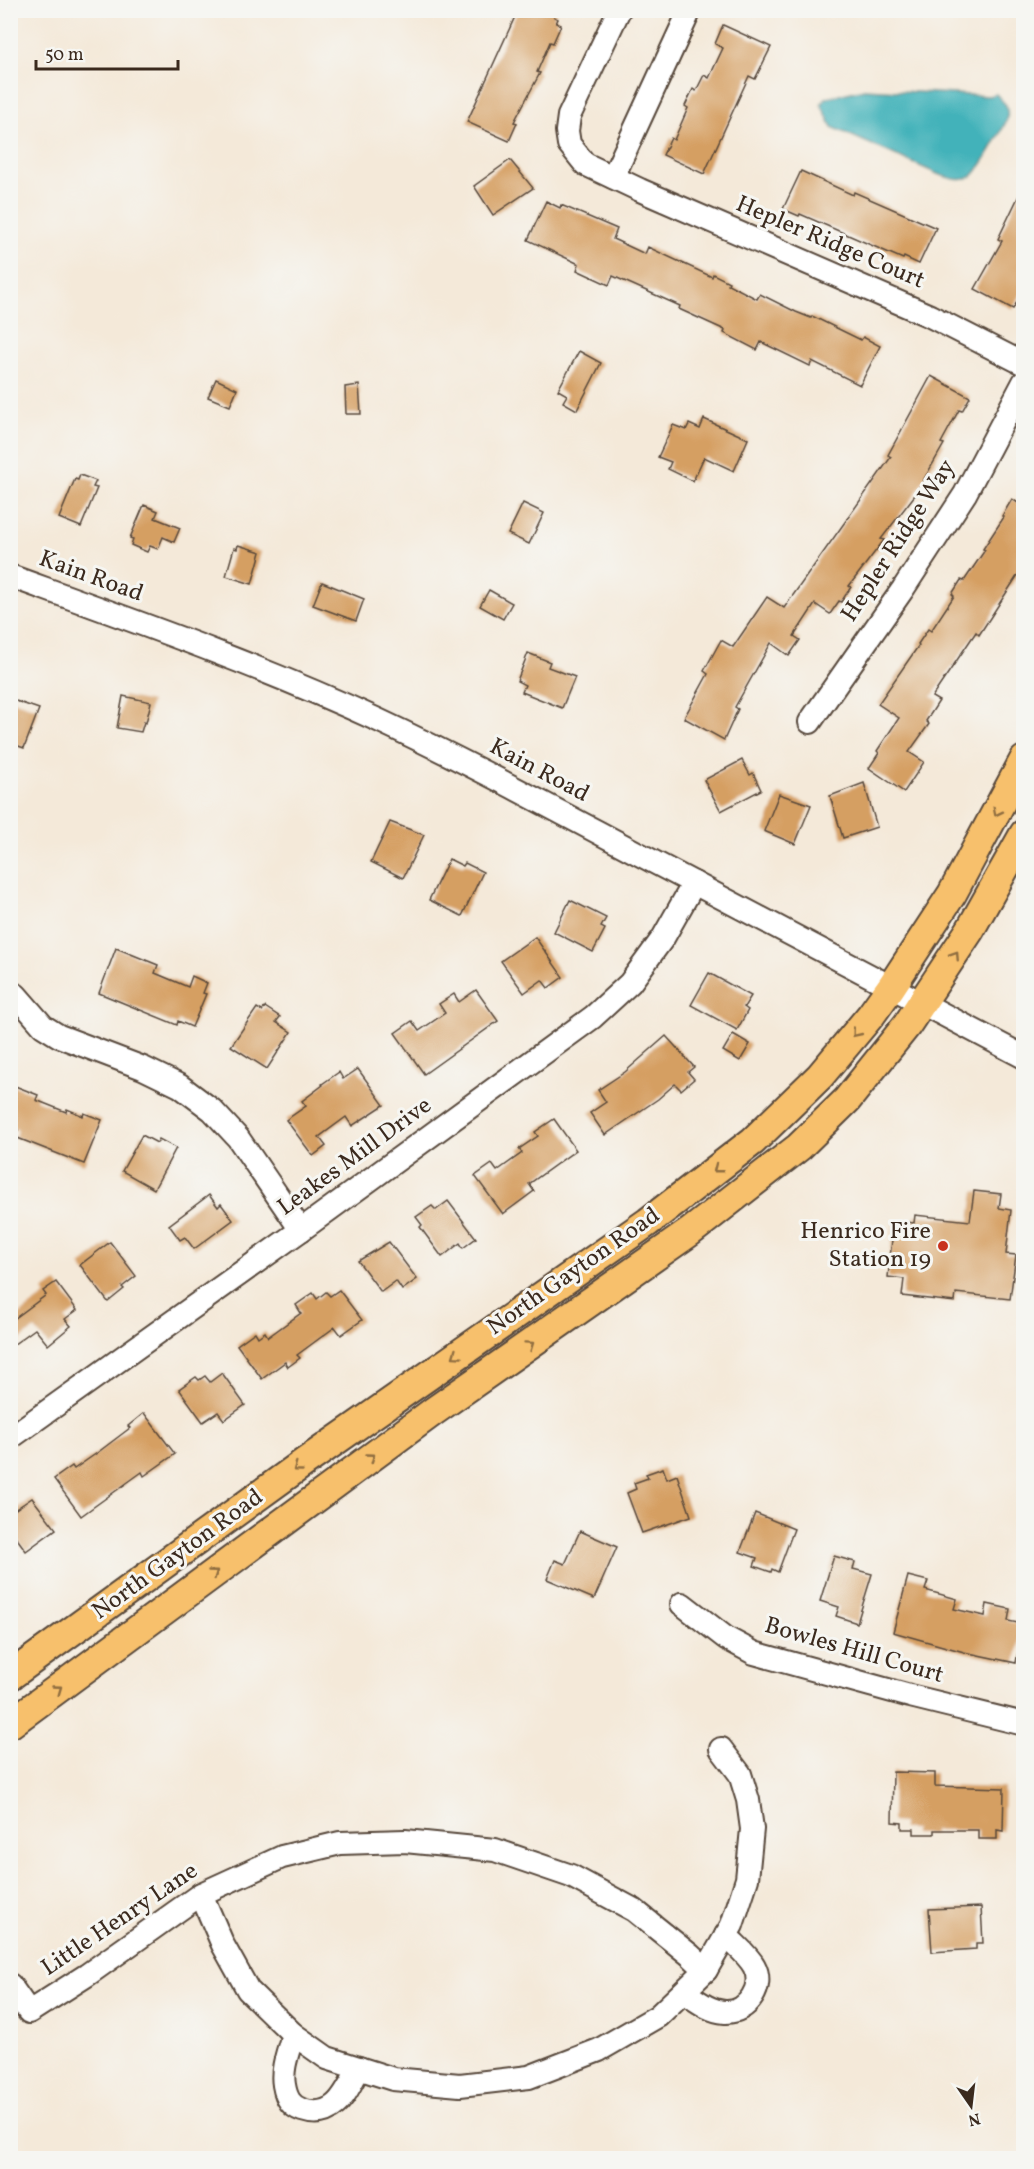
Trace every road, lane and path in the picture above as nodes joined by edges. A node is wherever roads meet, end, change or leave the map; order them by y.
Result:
1 (619, 10) edge
2 (690, 10) edge
3 (613, 177) junction
4 (1023, 364) edge
5 (1023, 382) edge
6 (10, 576) edge
7 (810, 722) dead end
8 (1023, 760) edge
9 (1023, 834) edge
10 (694, 883) junction
11 (891, 987) junction
12 (16, 995) dead end
13 (922, 1003) junction
14 (1023, 1057) edge
15 (301, 1230) junction
16 (10, 1438) edge
17 (682, 1604) dead end
18 (10, 1676) edge
19 (10, 1724) edge
20 (1023, 1724) edge
21 (721, 1749) dead end
22 (201, 1894) junction
23 (726, 1935) junction
24 (706, 1970) junction
25 (10, 1985) edge
26 (684, 1992) junction
27 (293, 2034) junction
28 (359, 2068) junction

1 - 3 street, Hepler Ridge Court
2 - 3 street
3 - 4 street, Hepler Ridge Court
5 - 7 street, Hepler Ridge Way
6 - 10 street, Kain Road
8 -> 11 main road, North Gayton Road
13 -> 9 main road, North Gayton Road
10 - 11 street, Kain Road
10 - 15 street, Leakes Mill Drive
11 - 13 street, Kain Road
11 -> 18 main road, North Gayton Road
12 - 15 street
13 - 14 street, Kain Road
19 -> 13 main road, North Gayton Road
15 - 16 street, Leakes Mill Drive
17 - 20 street, Bowles Hill Court
21 - 23 street
22 - 24 street, Little Henry Lane
22 - 25 street, Little Henry Lane
22 - 27 street
23 - 24 street
23 - 26 street
24 - 26 street
26 - 28 street
27 - 28 street
27 - 28 street

